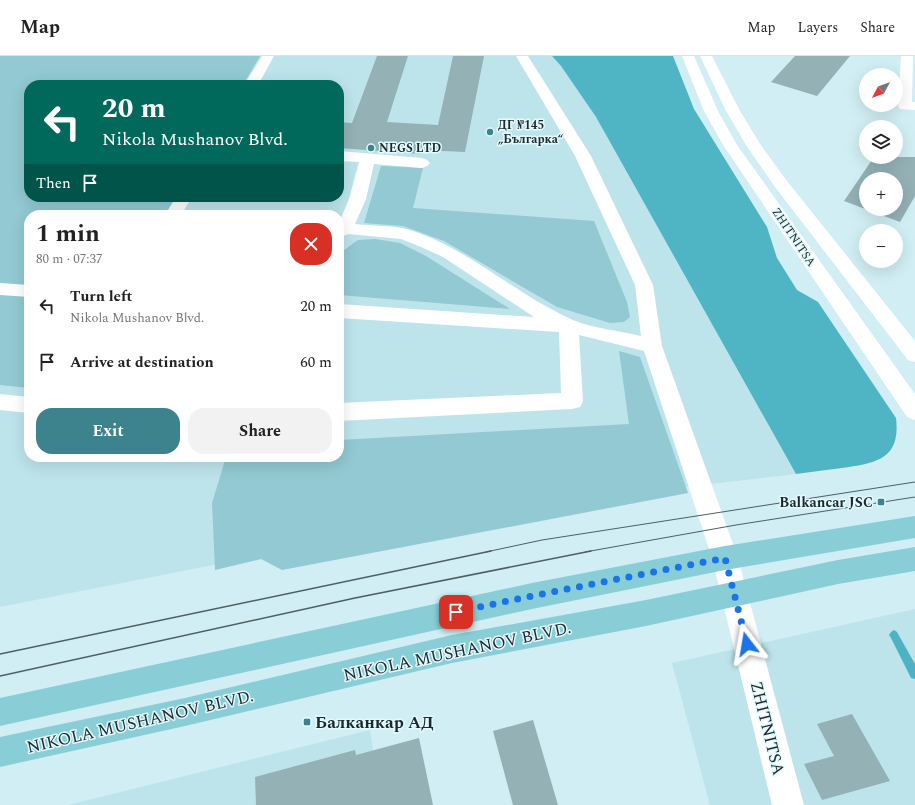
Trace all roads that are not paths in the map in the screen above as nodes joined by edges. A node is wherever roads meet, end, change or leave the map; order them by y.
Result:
1 (268, 56) edge
2 (522, 56) edge
3 (688, 56) edge
4 (706, 56) edge
5 (907, 56) edge
6 (254, 80) edge
7 (910, 106) edge
8 (344, 157) edge
9 (367, 159) junction
10 (422, 163) dead end
11 (344, 228) edge
12 (344, 231) edge
13 (0, 289) edge
14 (24, 291) edge
15 (344, 311) edge
16 (569, 326) junction
17 (652, 346) junction
18 (915, 355) edge
19 (0, 402) edge
20 (24, 404) edge
21 (915, 411) edge
22 (344, 412) edge
23 (915, 527) edge
24 (725, 558) junction
25 (915, 559) edge
26 (734, 595) junction
27 (0, 712) edge
28 (0, 752) edge
29 (788, 805) edge

1 - 6 street
2 - 17 street, ZHITNITSA
3 - 21 street, ZHITNITSA
4 - 18 street, ZHITNITSA
5 - 7 street
8 - 9 street
9 - 10 street
9 - 11 street
12 - 16 street
13 - 14 street
15 - 16 street
16 - 17 street
16 - 22 street
17 - 24 street, ZHITNITSA
19 - 20 street
23 - 24 main road
24 - 26 street, ZHITNITSA
24 - 27 main road
25 - 26 main road, NIKOLA MUSHANOV BLVD.
26 - 28 main road, NIKOLA MUSHANOV BLVD.
26 - 29 street, ZHITNITSA

